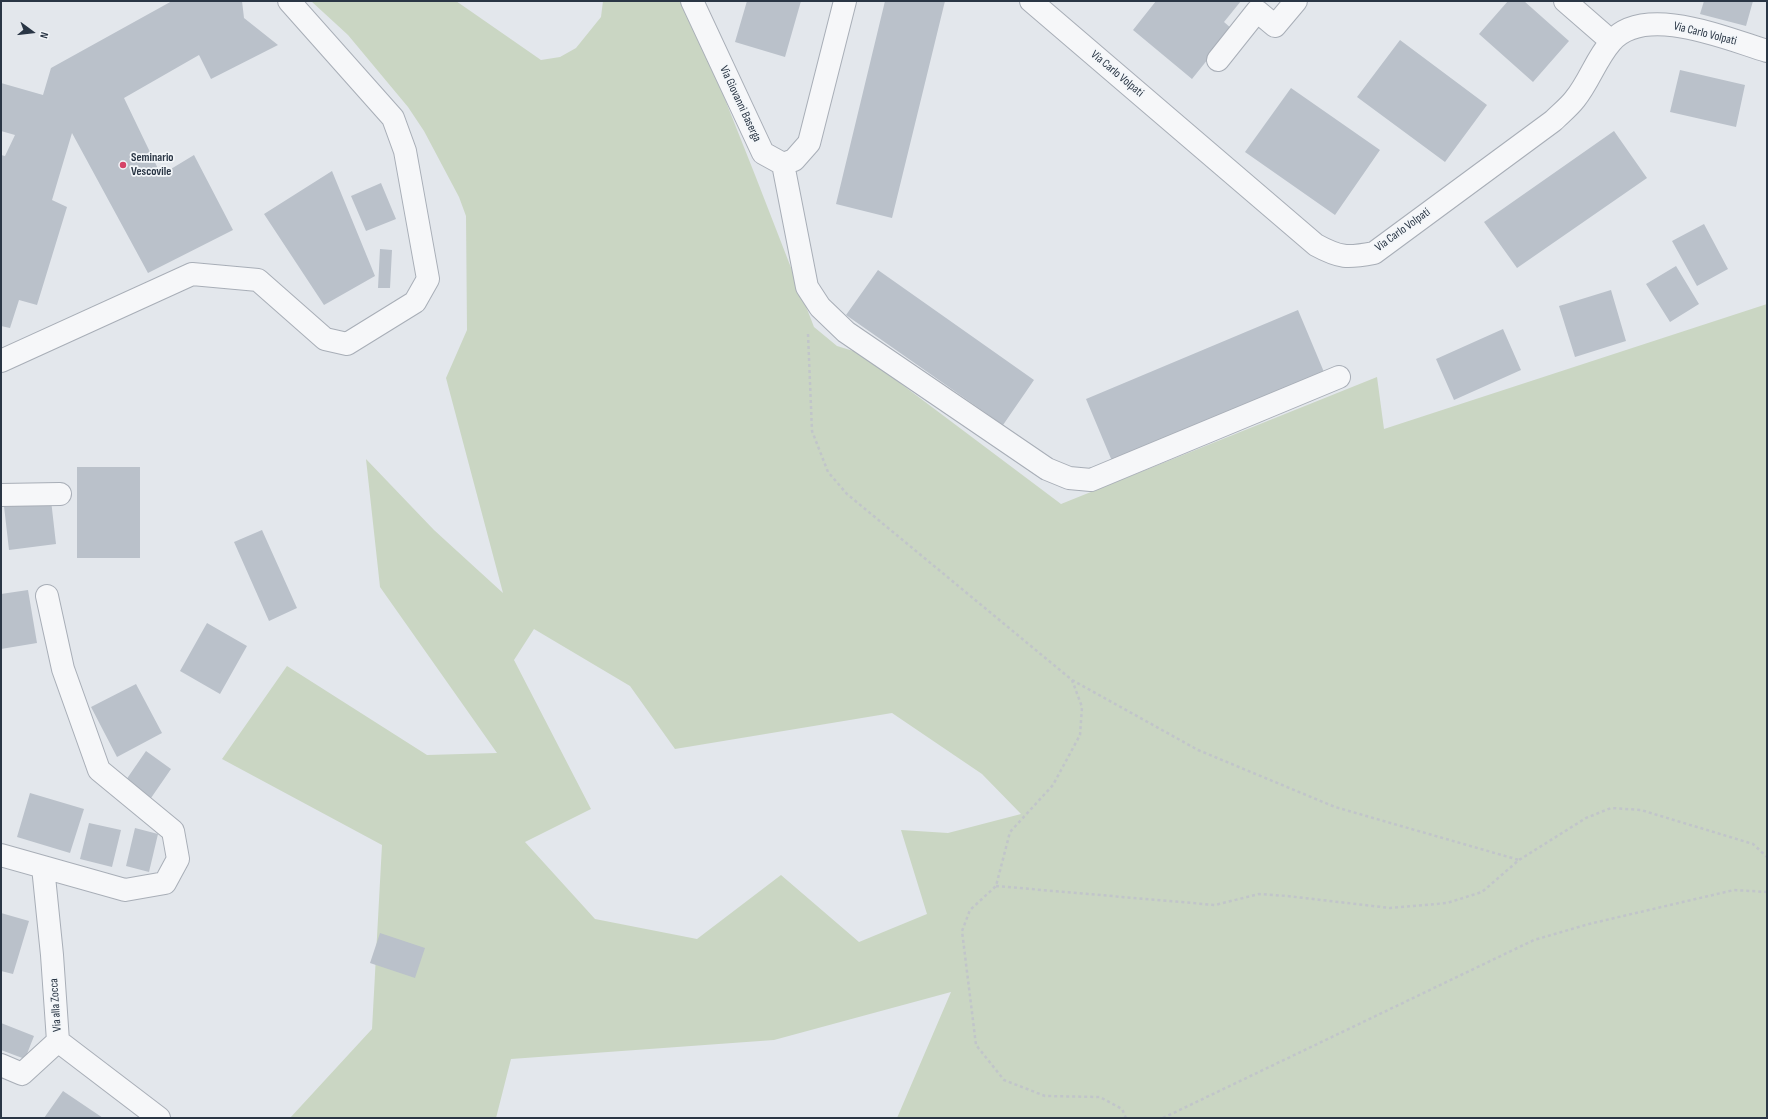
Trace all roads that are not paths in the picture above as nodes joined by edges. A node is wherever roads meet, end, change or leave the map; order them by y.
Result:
1 (289, 1) edge
2 (692, 1) edge
3 (846, 1) edge
4 (1031, 1) edge
5 (1296, 1) edge
6 (1564, 1) edge
7 (1611, 41) junction
8 (1767, 51) edge
9 (1218, 60) dead end
10 (783, 164) junction
11 (1, 361) edge
12 (1339, 377) dead end
13 (60, 494) dead end
14 (1, 495) edge
15 (47, 596) dead end
16 (1, 855) edge
17 (43, 867) junction
18 (58, 1041) junction
19 (1, 1065) edge
20 (159, 1118) edge

1 - 11 street
2 - 10 street, Via Giovanni Baserga
3 - 10 street
4 - 7 street, Via Carlo Volpati
5 - 9 street
6 - 7 street
7 - 8 street, Via Carlo Volpati
10 - 12 street
13 - 14 street
15 - 17 street
16 - 17 street
17 - 18 street, Via alla Zocca
18 - 19 street
18 - 20 street, Via alla Zocca

